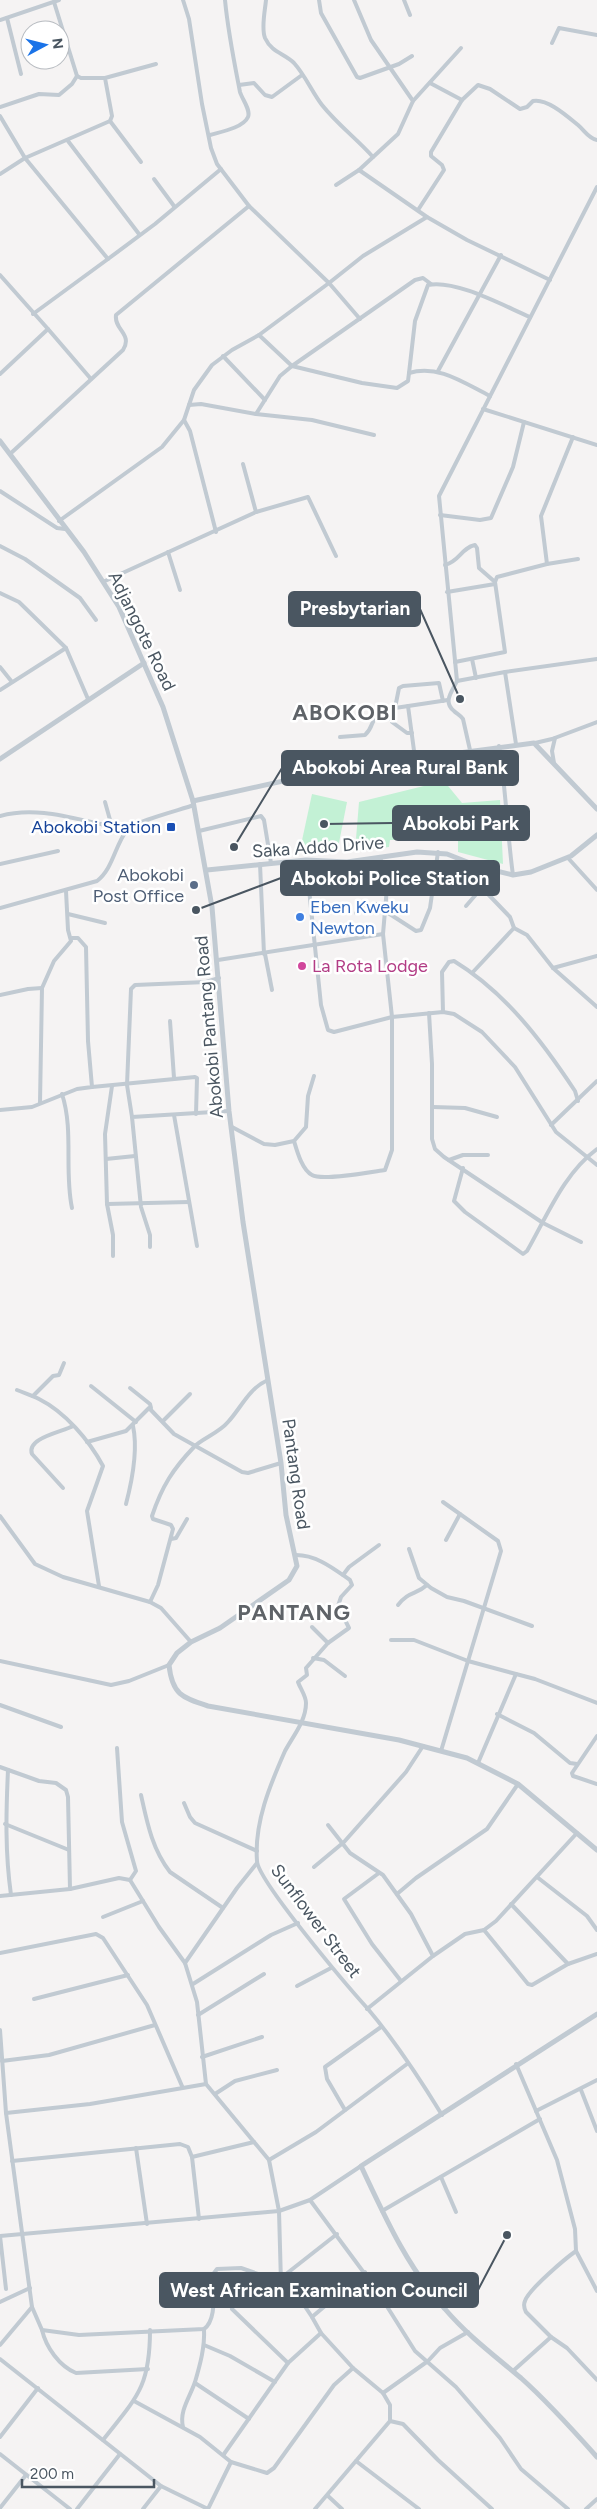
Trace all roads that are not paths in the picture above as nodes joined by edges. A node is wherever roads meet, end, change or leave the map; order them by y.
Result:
1 (59, 0) edge
2 (183, 0) edge
3 (224, 0) edge
4 (266, 0) edge
5 (319, 0) edge
6 (354, 0) edge
7 (404, 0) edge
8 (54, 2) junction
9 (410, 15) dead end
10 (7, 18) junction
11 (0, 20) edge
12 (597, 35) edge
13 (552, 43) dead end
14 (461, 48) dead end
15 (412, 56) dead end
16 (156, 64) dead end
17 (389, 68) junction
18 (21, 74) dead end
19 (302, 75) junction
20 (77, 76) junction
21 (105, 78) junction
22 (430, 83) junction
23 (239, 85) junction
24 (462, 100) junction
25 (413, 101) junction
26 (0, 107) edge
27 (0, 116) edge
28 (110, 121) junction
29 (210, 135) junction
30 (597, 140) edge
31 (68, 141) junction
32 (373, 157) junction
33 (26, 158) junction
34 (141, 162) dead end
35 (221, 169) junction
36 (359, 170) junction
37 (0, 174) edge
38 (154, 179) dead end
39 (336, 185) dead end
40 (597, 188) edge
41 (174, 206) junction
42 (249, 206) junction
43 (418, 210) junction
44 (428, 216) junction
45 (139, 234) junction
46 (501, 254) junction
47 (108, 259) junction
48 (0, 274) edge
49 (550, 280) junction
50 (329, 283) junction
51 (431, 284) junction
52 (480, 296) junction
53 (33, 314) junction
54 (530, 317) junction
55 (360, 320) junction
56 (48, 329) junction
57 (259, 335) junction
58 (224, 356) junction
59 (292, 366) junction
60 (438, 371) junction
61 (409, 373) junction
62 (0, 374) edge
63 (91, 379) junction
64 (490, 396) junction
65 (265, 400) junction
66 (189, 405) junction
67 (483, 409) junction
68 (256, 414) junction
69 (184, 420) junction
70 (524, 422) junction
71 (374, 435) dead end
72 (573, 437) junction
73 (0, 441) edge
74 (597, 445) edge
75 (10, 454) junction
76 (243, 464) dead end
77 (1, 494) edge
78 (256, 512) junction
79 (440, 515) junction
80 (59, 521) junction
81 (65, 529) junction
82 (216, 532) junction
83 (0, 546) edge
84 (168, 552) junction
85 (336, 556) dead end
86 (578, 559) dead end
87 (548, 564) junction
88 (445, 565) junction
89 (105, 581) junction
90 (495, 583) junction
91 (180, 590) dead end
92 (447, 592) junction
93 (0, 593) edge
94 (96, 620) dead end
95 (66, 648) junction
96 (472, 659) junction
97 (597, 659) edge
98 (455, 662) junction
99 (144, 663) junction
100 (0, 666) edge
101 (505, 672) junction
102 (476, 678) junction
103 (12, 682) junction
104 (457, 682) junction
105 (0, 690) edge
106 (88, 699) junction
107 (448, 700) junction
108 (443, 701) junction
109 (408, 706) junction
110 (395, 708) junction
111 (392, 719) junction
112 (597, 722) edge
113 (412, 733) junction
114 (340, 738) dead end
115 (555, 738) junction
116 (534, 743) junction
117 (516, 744) junction
118 (499, 746) junction
119 (470, 750) junction
120 (0, 758) edge
121 (415, 758) junction
122 (554, 763) junction
123 (106, 802) dead end
124 (193, 803) junction
125 (597, 810) edge
126 (0, 816) edge
127 (112, 827) junction
128 (128, 829) junction
129 (199, 831) junction
130 (597, 835) edge
131 (58, 851) dead end
132 (438, 852) junction
133 (380, 858) junction
134 (568, 858) junction
135 (306, 860) junction
136 (271, 863) junction
137 (0, 864) edge
138 (260, 864) junction
139 (207, 870) junction
140 (497, 872) junction
141 (513, 875) junction
142 (486, 889) junction
143 (597, 890) edge
144 (66, 891) junction
145 (466, 906) dead end
146 (0, 908) edge
147 (385, 909) junction
148 (356, 912) dead end
149 (68, 914) junction
150 (105, 923) dead end
151 (514, 928) junction
152 (383, 934) junction
153 (72, 938) junction
154 (316, 946) junction
155 (265, 954) junction
156 (597, 956) edge
157 (218, 960) junction
158 (553, 968) junction
159 (473, 972) junction
160 (220, 978) junction
161 (42, 988) junction
162 (272, 990) dead end
163 (0, 995) edge
164 (597, 1007) edge
165 (443, 1012) junction
166 (429, 1013) junction
167 (392, 1017) junction
168 (170, 1022) dead end
169 (314, 1076) dead end
170 (174, 1078) junction
171 (597, 1081) edge
172 (127, 1085) junction
173 (112, 1086) junction
174 (92, 1087) junction
175 (62, 1094) junction
176 (578, 1101) junction
177 (40, 1103) junction
178 (433, 1106) junction
179 (0, 1110) edge
180 (229, 1111) junction
181 (196, 1114) junction
182 (174, 1116) junction
183 (132, 1117) junction
184 (497, 1117) dead end
185 (551, 1126) junction
186 (232, 1127) junction
187 (294, 1141) junction
188 (597, 1148) edge
189 (488, 1155) dead end
190 (588, 1155) junction
191 (135, 1156) junction
192 (106, 1159) junction
193 (449, 1160) junction
194 (597, 1165) edge
195 (463, 1168) junction
196 (141, 1202) junction
197 (190, 1202) junction
198 (107, 1204) junction
199 (72, 1208) dead end
200 (243, 1222) joint
201 (543, 1223) junction
202 (581, 1242) dead end
203 (197, 1246) dead end
204 (150, 1247) dead end
205 (113, 1256) dead end
206 (64, 1363) dead end
207 (268, 1380) junction
208 (91, 1386) dead end
209 (130, 1388) dead end
210 (17, 1390) dead end
211 (190, 1394) dead end
212 (33, 1396) junction
213 (151, 1408) junction
214 (163, 1421) junction
215 (134, 1424) junction
216 (73, 1426) junction
217 (87, 1442) junction
218 (194, 1446) junction
219 (281, 1464) junction
220 (63, 1488) dead end
221 (443, 1502) dead end
222 (126, 1504) dead end
223 (460, 1514) junction
224 (0, 1516) edge
225 (187, 1519) dead end
226 (171, 1539) junction
227 (446, 1540) dead end
228 (379, 1545) dead end
229 (409, 1549) dead end
230 (296, 1556) junction
231 (343, 1575) junction
232 (427, 1585) junction
233 (99, 1586) junction
234 (150, 1602) junction
235 (398, 1605) dead end
236 (483, 1609) junction
237 (312, 1626) dead end
238 (532, 1626) dead end
239 (391, 1640) dead end
240 (191, 1642) junction
241 (328, 1643) junction
242 (313, 1658) junction
243 (468, 1660) junction
244 (0, 1661) edge
245 (169, 1665) junction
246 (516, 1674) junction
247 (345, 1676) dead end
248 (597, 1703) edge
249 (0, 1705) edge
250 (497, 1714) junction
251 (301, 1723) junction
252 (61, 1727) dead end
253 (597, 1736) edge
254 (423, 1746) junction
255 (117, 1748) dead end
256 (440, 1751) junction
257 (478, 1763) junction
258 (577, 1764) junction
259 (0, 1767) edge
260 (8, 1770) junction
261 (518, 1784) junction
262 (597, 1784) edge
263 (142, 1795) dead end
264 (184, 1804) dead end
265 (5, 1824) junction
266 (328, 1825) dead end
267 (577, 1833) junction
268 (344, 1842) junction
269 (69, 1850) junction
270 (597, 1850) edge
271 (257, 1851) junction
272 (257, 1863) junction
273 (314, 1867) dead end
274 (379, 1873) junction
275 (537, 1878) junction
276 (130, 1880) junction
277 (70, 1889) junction
278 (397, 1894) junction
279 (11, 1895) junction
280 (0, 1896) edge
281 (143, 1901) junction
282 (511, 1904) junction
283 (223, 1908) junction
284 (103, 1917) dead end
285 (298, 1923) junction
286 (484, 1930) junction
287 (597, 1930) edge
288 (0, 1953) edge
289 (597, 1954) edge
290 (433, 1956) junction
291 (592, 1958) junction
292 (597, 1959) edge
293 (185, 1963) junction
294 (568, 1964) junction
295 (331, 1968) junction
296 (264, 1974) dead end
297 (128, 1975) junction
298 (401, 1981) junction
299 (193, 1984) junction
300 (297, 1986) dead end
301 (34, 1999) dead end
302 (367, 2009) junction
303 (597, 2014) edge
304 (198, 2015) junction
305 (155, 2025) junction
306 (381, 2027) junction
307 (0, 2030) edge
308 (262, 2036) dead end
309 (202, 2057) junction
310 (2, 2061) junction
311 (408, 2064) junction
312 (516, 2064) junction
313 (1, 2066) edge
314 (277, 2070) dead end
315 (597, 2080) edge
316 (206, 2084) junction
317 (182, 2086) junction
318 (581, 2090) junction
319 (215, 2094) junction
320 (345, 2110) junction
321 (536, 2111) junction
322 (6, 2114) junction
323 (442, 2115) junction
324 (0, 2116) edge
325 (540, 2119) junction
326 (597, 2131) edge
327 (254, 2142) junction
328 (136, 2148) junction
329 (192, 2157) junction
330 (269, 2160) junction
331 (12, 2161) junction
332 (361, 2166) junction
333 (440, 2177) junction
334 (310, 2200) junction
335 (279, 2210) junction
336 (382, 2212) junction
337 (456, 2212) dead end
338 (199, 2219) junction
339 (147, 2224) junction
340 (23, 2234) junction
341 (336, 2234) junction
342 (0, 2236) edge
343 (576, 2251) junction
344 (364, 2272) junction
345 (281, 2280) junction
346 (595, 2284) edge
347 (30, 2288) junction
348 (6, 2289) dead end
349 (597, 2290) edge
350 (0, 2302) edge
351 (32, 2307) junction
352 (232, 2310) dead end
353 (312, 2317) junction
354 (204, 2329) junction
355 (42, 2330) junction
356 (150, 2330) junction
357 (468, 2332) junction
358 (321, 2333) junction
359 (551, 2337) junction
360 (0, 2345) edge
361 (204, 2345) junction
362 (0, 2360) edge
363 (428, 2360) junction
364 (288, 2363) junction
365 (353, 2368) junction
366 (148, 2369) junction
367 (512, 2371) junction
368 (597, 2380) edge
369 (275, 2382) junction
370 (195, 2383) junction
371 (38, 2388) junction
372 (384, 2393) junction
373 (134, 2401) junction
374 (249, 2419) junction
375 (390, 2421) junction
376 (183, 2427) junction
377 (0, 2437) edge
378 (103, 2440) junction
379 (0, 2454) edge
380 (120, 2454) junction
381 (224, 2454) junction
382 (597, 2457) edge
383 (356, 2461) junction
384 (231, 2462) junction
385 (26, 2474) junction
386 (161, 2486) junction
387 (328, 2496) junction
388 (597, 2499) edge
389 (0, 2508) edge
390 (70, 2509) edge
391 (77, 2509) edge
392 (142, 2509) edge
393 (208, 2509) edge
394 (315, 2509) edge
395 (342, 2509) edge
396 (419, 2509) edge
397 (492, 2509) edge
398 (568, 2509) edge
399 (586, 2509) edge

1 - 8 street
2 - 29 street
3 - 23 street
4 - 19 street
5 - 17 street
6 - 17 street
7 - 9 street
8 - 10 street
8 - 20 street
10 - 11 street
10 - 18 street
12 - 13 street
14 - 22 street
15 - 17 street
16 - 21 street
17 - 25 street
19 - 23 street
19 - 32 street
20 - 21 street
20 - 26 street
21 - 28 street
22 - 24 street
22 - 25 street
23 - 29 street
24 - 30 street
24 - 43 street
25 - 32 street
27 - 33 street
28 - 31 street
28 - 34 street
29 - 35 street
31 - 33 street
31 - 45 street
32 - 36 street
33 - 37 street
33 - 47 street
35 - 41 street
35 - 42 street
36 - 39 street
36 - 43 street
38 - 41 street
40 - 49 street
41 - 45 street
42 - 50 street
42 - 63 street
43 - 44 street
44 - 46 street
44 - 50 street
45 - 47 street
46 - 49 street
46 - 52 street
47 - 53 street
48 - 53 street
49 - 54 street
50 - 55 street
50 - 57 street
51 - 52 street
51 - 55 street
51 - 61 street
52 - 54 street
52 - 60 street
53 - 56 street
54 - 64 street
55 - 59 street
56 - 62 street
56 - 63 street
57 - 58 street
57 - 59 street
58 - 65 street
58 - 66 street
59 - 61 street
59 - 65 street
60 - 61 street
60 - 64 street
63 - 75 street
64 - 67 street
65 - 68 street
66 - 68 street
66 - 69 street
67 - 70 street
67 - 79 street
68 - 71 street
69 - 80 street
69 - 82 street
70 - 72 street
70 - 79 street
72 - 74 street
72 - 87 street
73 - 75 street, Adjangote Road
75 - 80 street, Adjangote Road
76 - 78 street
77 - 81 street
78 - 82 street
78 - 85 street
79 - 88 street
80 - 81 street, Adjangote Road
81 - 89 street, Adjangote Road
82 - 84 street
83 - 94 street
84 - 89 street
84 - 91 street
86 - 87 street
87 - 90 street
88 - 90 street
88 - 92 street
89 - 99 street, Adjangote Road
90 - 92 street
90 - 96 street
92 - 98 street
93 - 95 street
95 - 103 street
95 - 106 street
96 - 98 street
96 - 102 street
97 - 101 street
98 - 104 street
99 - 106 street
99 - 124 street, Adjangote Road
100 - 103 street
101 - 102 street
101 - 117 street
102 - 104 street
103 - 105 street
104 - 107 street
106 - 120 street
107 - 108 street
107 - 119 street
108 - 109 street
108 - 110 street
109 - 110 street
109 - 113 street
110 - 111 street
111 - 113 street
111 - 114 street
112 - 115 street
113 - 121 street
115 - 116 street
115 - 122 street
116 - 117 street
116 - 122 street
117 - 118 street
118 - 119 street
118 - 141 street
119 - 121 street
121 - 124 street
122 - 125 street
123 - 127 street
124 - 128 street
124 - 129 street, Abokobi Pantang Road
126 - 127 street
127 - 128 street
128 - 144 street
129 - 136 street
129 - 139 street, Abokobi Pantang Road
130 - 134 street, Saka Addo Drive
131 - 137 street
132 - 133 street, Saka Addo Drive
132 - 140 street, Saka Addo Drive
132 - 147 street
133 - 135 street, Saka Addo Drive
133 - 147 street
134 - 141 street, Saka Addo Drive
134 - 143 street
135 - 136 street, Saka Addo Drive
135 - 154 street
136 - 138 street, Saka Addo Drive
138 - 139 street, Saka Addo Drive
138 - 155 street
139 - 157 street, Abokobi Pantang Road
140 - 141 street, Saka Addo Drive
140 - 142 street
142 - 145 street
142 - 151 street
144 - 146 street
144 - 149 street
147 - 148 street
147 - 152 street
149 - 150 street
149 - 153 street
151 - 158 street
151 - 159 street
152 - 154 street
152 - 167 street
153 - 161 street
153 - 174 street
154 - 155 street
154 - 167 street
155 - 157 street
155 - 162 street
156 - 158 street
157 - 160 street, Abokobi Pantang Road
158 - 164 street
159 - 165 street
159 - 176 street
160 - 172 street
160 - 180 street, Abokobi Pantang Road
161 - 163 street
161 - 177 street
165 - 166 street
165 - 185 street
166 - 167 street
166 - 178 street
167 - 187 street
168 - 170 street
169 - 187 street
170 - 172 street
170 - 181 street
171 - 176 street
172 - 173 street
172 - 183 street
173 - 174 street
173 - 192 street
174 - 175 street
175 - 177 street
175 - 199 street
176 - 185 street
177 - 179 street
178 - 184 street
178 - 193 street
180 - 181 street
180 - 186 street, Abokobi Pantang Road
181 - 182 street
182 - 183 street
182 - 197 street
183 - 191 street
185 - 190 street
186 - 187 street
186 - 200 street, Abokobi Pantang Road
188 - 190 street
189 - 193 street
190 - 194 street
190 - 201 street
191 - 192 street
191 - 196 street
192 - 198 street
193 - 195 street
195 - 201 street
195 - 201 street
196 - 197 street
196 - 198 street
196 - 204 street
197 - 203 street
198 - 205 street
200 - 207 street, Pantang Road
201 - 202 street
206 - 212 street
207 - 218 street
207 - 219 street, Pantang Road
208 - 215 street
209 - 213 street
210 - 212 street
211 - 214 street
212 - 216 street
213 - 214 street
213 - 215 street
214 - 218 street
215 - 217 street
215 - 222 street
216 - 217 street
216 - 220 street
217 - 233 street
218 - 219 street
218 - 226 street
219 - 230 street, Pantang Road
221 - 223 street
223 - 227 street
223 - 236 street
224 - 233 street
225 - 226 street
226 - 234 street
228 - 231 street
229 - 232 street
230 - 231 street
230 - 240 street, Pantang Road
231 - 241 street
232 - 235 street
232 - 236 street
233 - 234 street
234 - 240 street
236 - 238 street
236 - 243 street
237 - 241 street
239 - 243 street
240 - 245 street, Pantang Road
241 - 242 street
242 - 247 street
242 - 251 street
243 - 246 street
243 - 256 street
244 - 245 street
245 - 251 street
246 - 248 street
246 - 250 street
249 - 252 street
250 - 257 street
250 - 258 street
251 - 254 street
251 - 271 street, Sunflower Street
253 - 258 street
254 - 256 street
254 - 268 street
255 - 276 street
256 - 257 street
257 - 261 street
258 - 262 street
259 - 260 street
260 - 265 street
260 - 269 street
261 - 267 street
261 - 278 street
263 - 283 street
264 - 271 street
265 - 269 street
265 - 279 street
266 - 268 street
267 - 270 street
267 - 275 street
268 - 273 street
268 - 274 street
269 - 277 street
271 - 272 street, Sunflower Street
272 - 283 street
272 - 285 street, Sunflower Street
274 - 278 street
274 - 298 street
275 - 282 street
275 - 287 street
276 - 277 street
276 - 281 street
277 - 279 street
278 - 290 street
279 - 280 street
281 - 284 street
281 - 293 street
282 - 286 street
282 - 294 street
283 - 293 street
285 - 295 street, Sunflower Street
285 - 299 street
286 - 290 street
286 - 294 street
288 - 297 street
289 - 291 street
290 - 298 street
291 - 292 street
291 - 294 street
293 - 299 street
295 - 300 street
295 - 302 street, Sunflower Street
296 - 304 street
297 - 301 street
297 - 305 street
298 - 302 street
299 - 304 street
302 - 306 street, Sunflower Street
303 - 312 street
304 - 309 street
305 - 310 street
305 - 317 street
306 - 311 street, Sunflower Street
306 - 320 street
307 - 310 street
308 - 309 street
309 - 316 street
310 - 313 street
311 - 320 street
311 - 323 street, Sunflower Street
312 - 321 street
312 - 323 street
313 - 322 street
314 - 319 street
315 - 318 street
316 - 317 street
316 - 319 street
317 - 322 street
318 - 321 street
318 - 326 street
319 - 327 street
320 - 330 street
321 - 325 street
322 - 324 street
322 - 331 street
323 - 332 street
325 - 333 street
325 - 343 street
327 - 329 street
327 - 330 street
328 - 329 street
328 - 331 street
328 - 339 street
329 - 338 street
330 - 335 street
331 - 340 street
332 - 334 street
332 - 336 street
333 - 336 street
333 - 337 street
334 - 335 street
334 - 341 street
335 - 338 street
335 - 345 street
336 - 357 street
338 - 339 street
339 - 340 street
340 - 342 street
340 - 347 street
341 - 344 street
341 - 345 street
342 - 348 street
343 - 346 street
343 - 359 street
344 - 353 street
344 - 363 street
345 - 353 street
345 - 354 street
346 - 349 street
347 - 350 street
347 - 351 street
351 - 355 street
351 - 360 street
352 - 364 street
353 - 358 street
354 - 356 street
354 - 361 street
355 - 356 street
355 - 366 street
356 - 366 street
357 - 363 street
357 - 367 street
358 - 364 street
358 - 365 street
359 - 367 street
359 - 368 street
361 - 369 street
361 - 370 street
362 - 371 street
363 - 372 street
363 - 398 street
364 - 369 street
365 - 372 street
365 - 384 street
366 - 373 street
367 - 382 street
369 - 374 street
370 - 374 street
370 - 376 street
371 - 377 street
371 - 378 street
372 - 375 street
373 - 376 street
373 - 378 street
374 - 381 street
375 - 383 street
375 - 397 street
376 - 381 street
378 - 380 street
379 - 385 street
380 - 386 street
380 - 391 street
381 - 384 street
383 - 387 street
383 - 396 street
384 - 393 street
385 - 389 street
385 - 390 street
386 - 392 street
386 - 393 street
387 - 394 street
387 - 395 street
388 - 399 street

